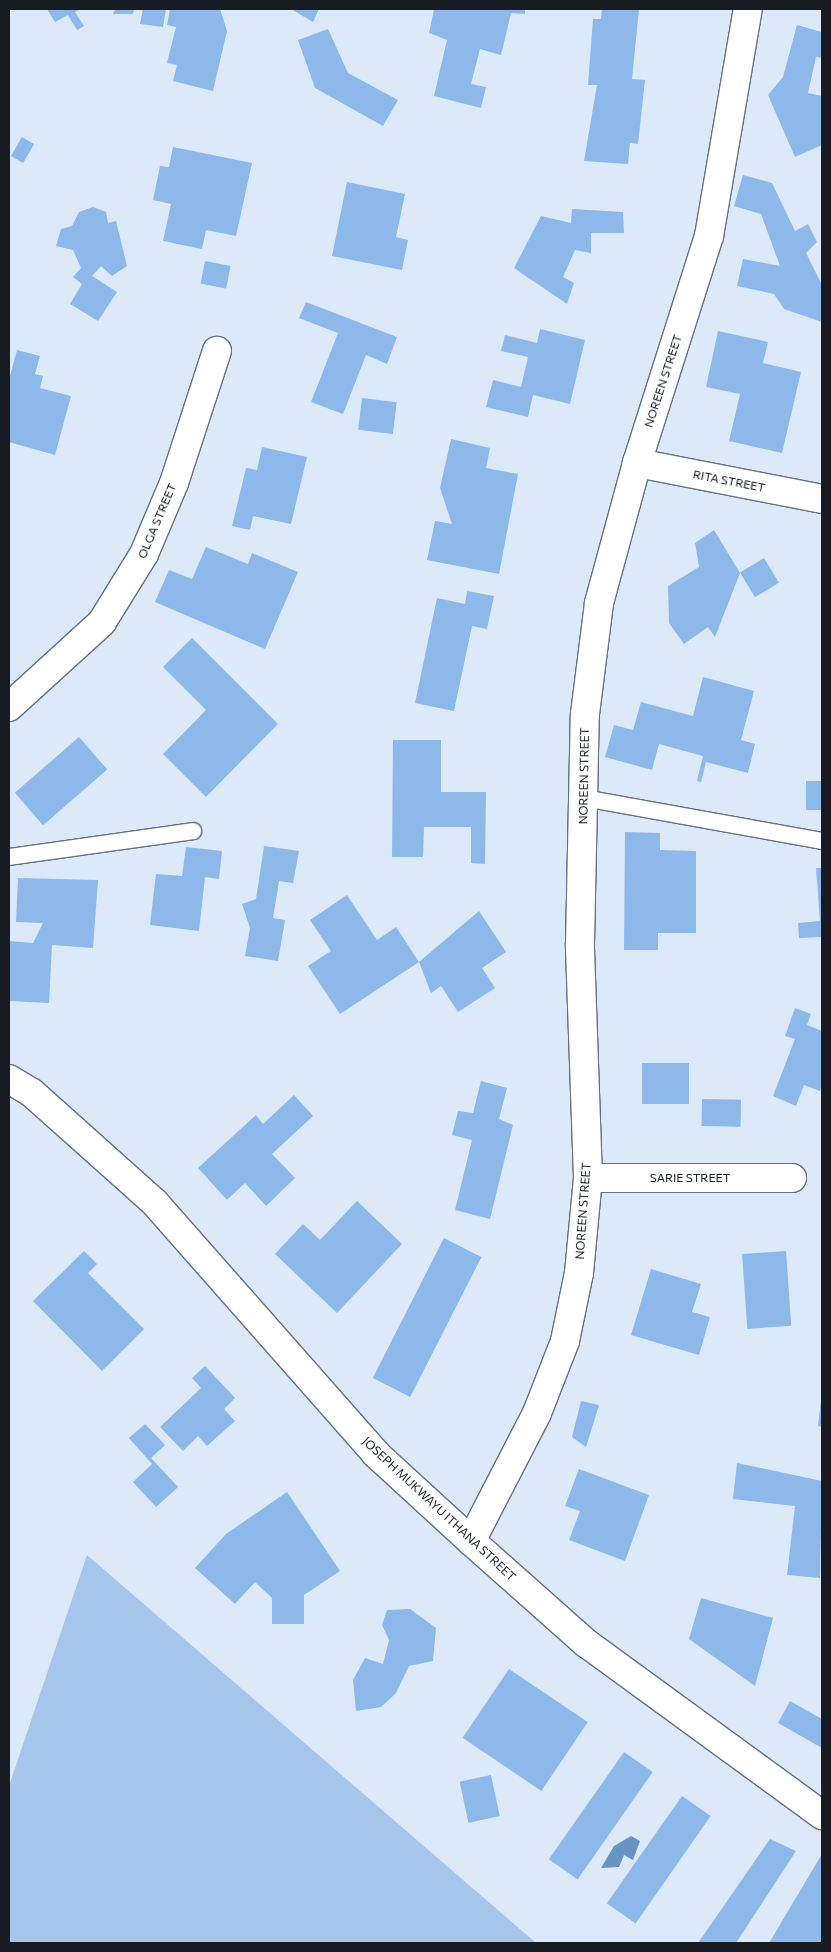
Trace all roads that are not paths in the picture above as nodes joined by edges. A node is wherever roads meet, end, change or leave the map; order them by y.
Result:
1 (748, 9) edge
2 (217, 351) dead end
3 (637, 462) junction
4 (822, 499) edge
5 (9, 707) edge
6 (584, 798) junction
7 (193, 831) dead end
8 (822, 841) edge
9 (9, 856) edge
10 (9, 1079) edge
11 (588, 1178) junction
12 (792, 1178) dead end
13 (471, 1541) junction
14 (822, 1815) edge

1 - 3 street, NOREEN STREET
2 - 5 street, OLGA STREET
3 - 4 street, RITA STREET
3 - 6 street, NOREEN STREET
6 - 8 lane
6 - 11 street, NOREEN STREET
7 - 9 lane
10 - 13 street, JOSEPH MUKWAYU ITHANA STREET
11 - 12 street, SARIE STREET
11 - 13 street, NOREEN STREET
13 - 14 street, JOSEPH MUKWAYU ITHANA STREET

